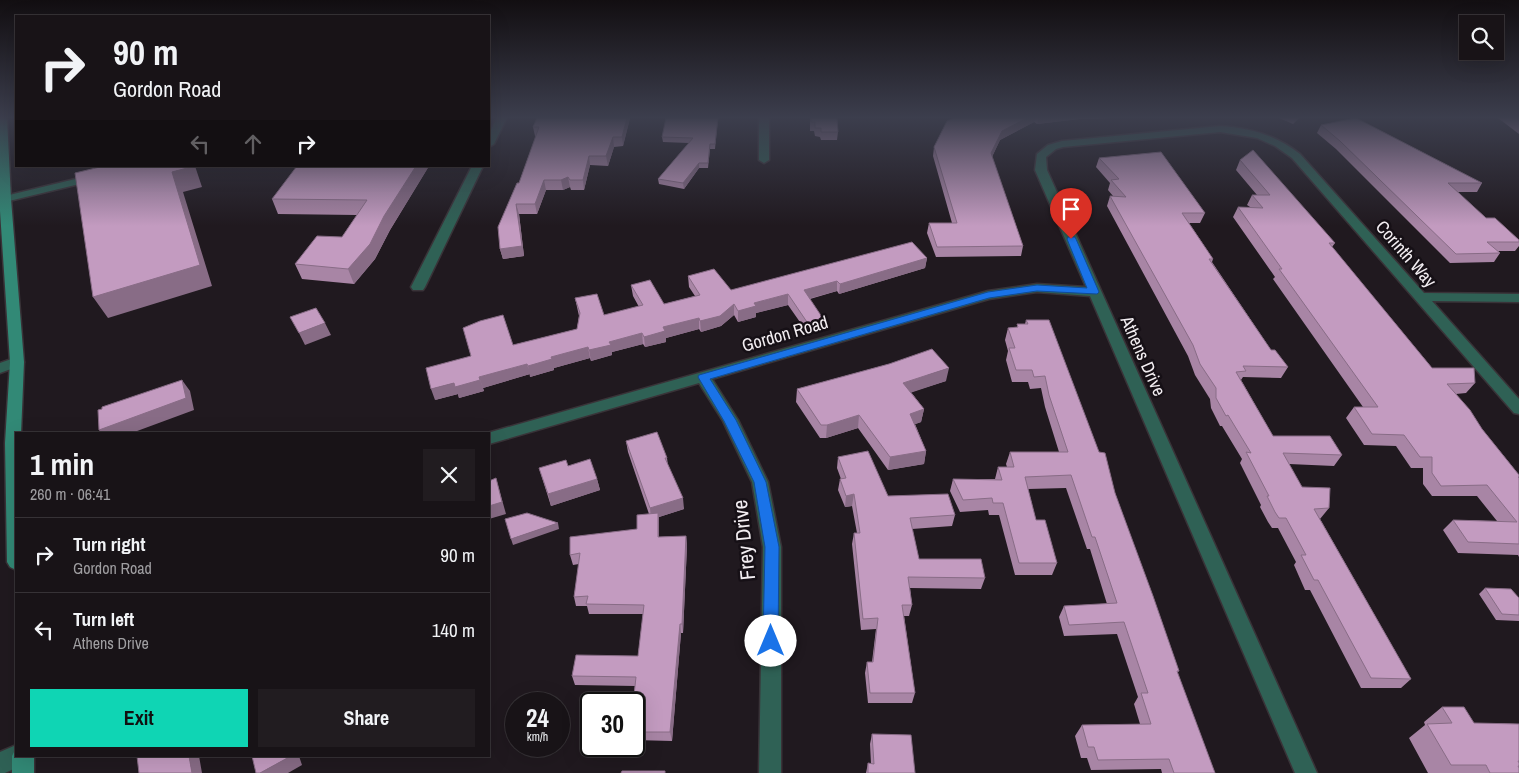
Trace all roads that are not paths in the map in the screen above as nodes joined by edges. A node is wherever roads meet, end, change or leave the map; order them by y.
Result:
1 (3, 153) edge
2 (764, 153) edge
3 (1043, 153) edge
4 (1292, 153) edge
5 (764, 160) dead end
6 (478, 167) edge
7 (105, 175) edge
8 (5, 199) junction
9 (418, 287) dead end
10 (1094, 292) junction
11 (1420, 297) junction
12 (1519, 298) edge
13 (17, 362) junction
14 (0, 368) edge
15 (703, 377) junction
16 (1519, 409) edge
17 (490, 438) edge
18 (15, 532) edge
19 (15, 756) edge
20 (23, 757) edge
21 (0, 764) edge
22 (23, 773) edge
23 (770, 773) edge
24 (1306, 773) edge

1 - 8 main road
2 - 5 street
3 - 10 street, Athens Drive
4 - 11 street, Corinth Way
6 - 9 street
7 - 8 street
8 - 13 main road
10 - 15 street, Gordon Road
10 - 24 street, Athens Drive
11 - 12 street
11 - 16 street, Corinth Way
13 - 14 street
13 - 18 main road
15 - 17 street, Gordon Road
15 - 23 street, Frey Drive
19 - 21 street
20 - 22 main road

